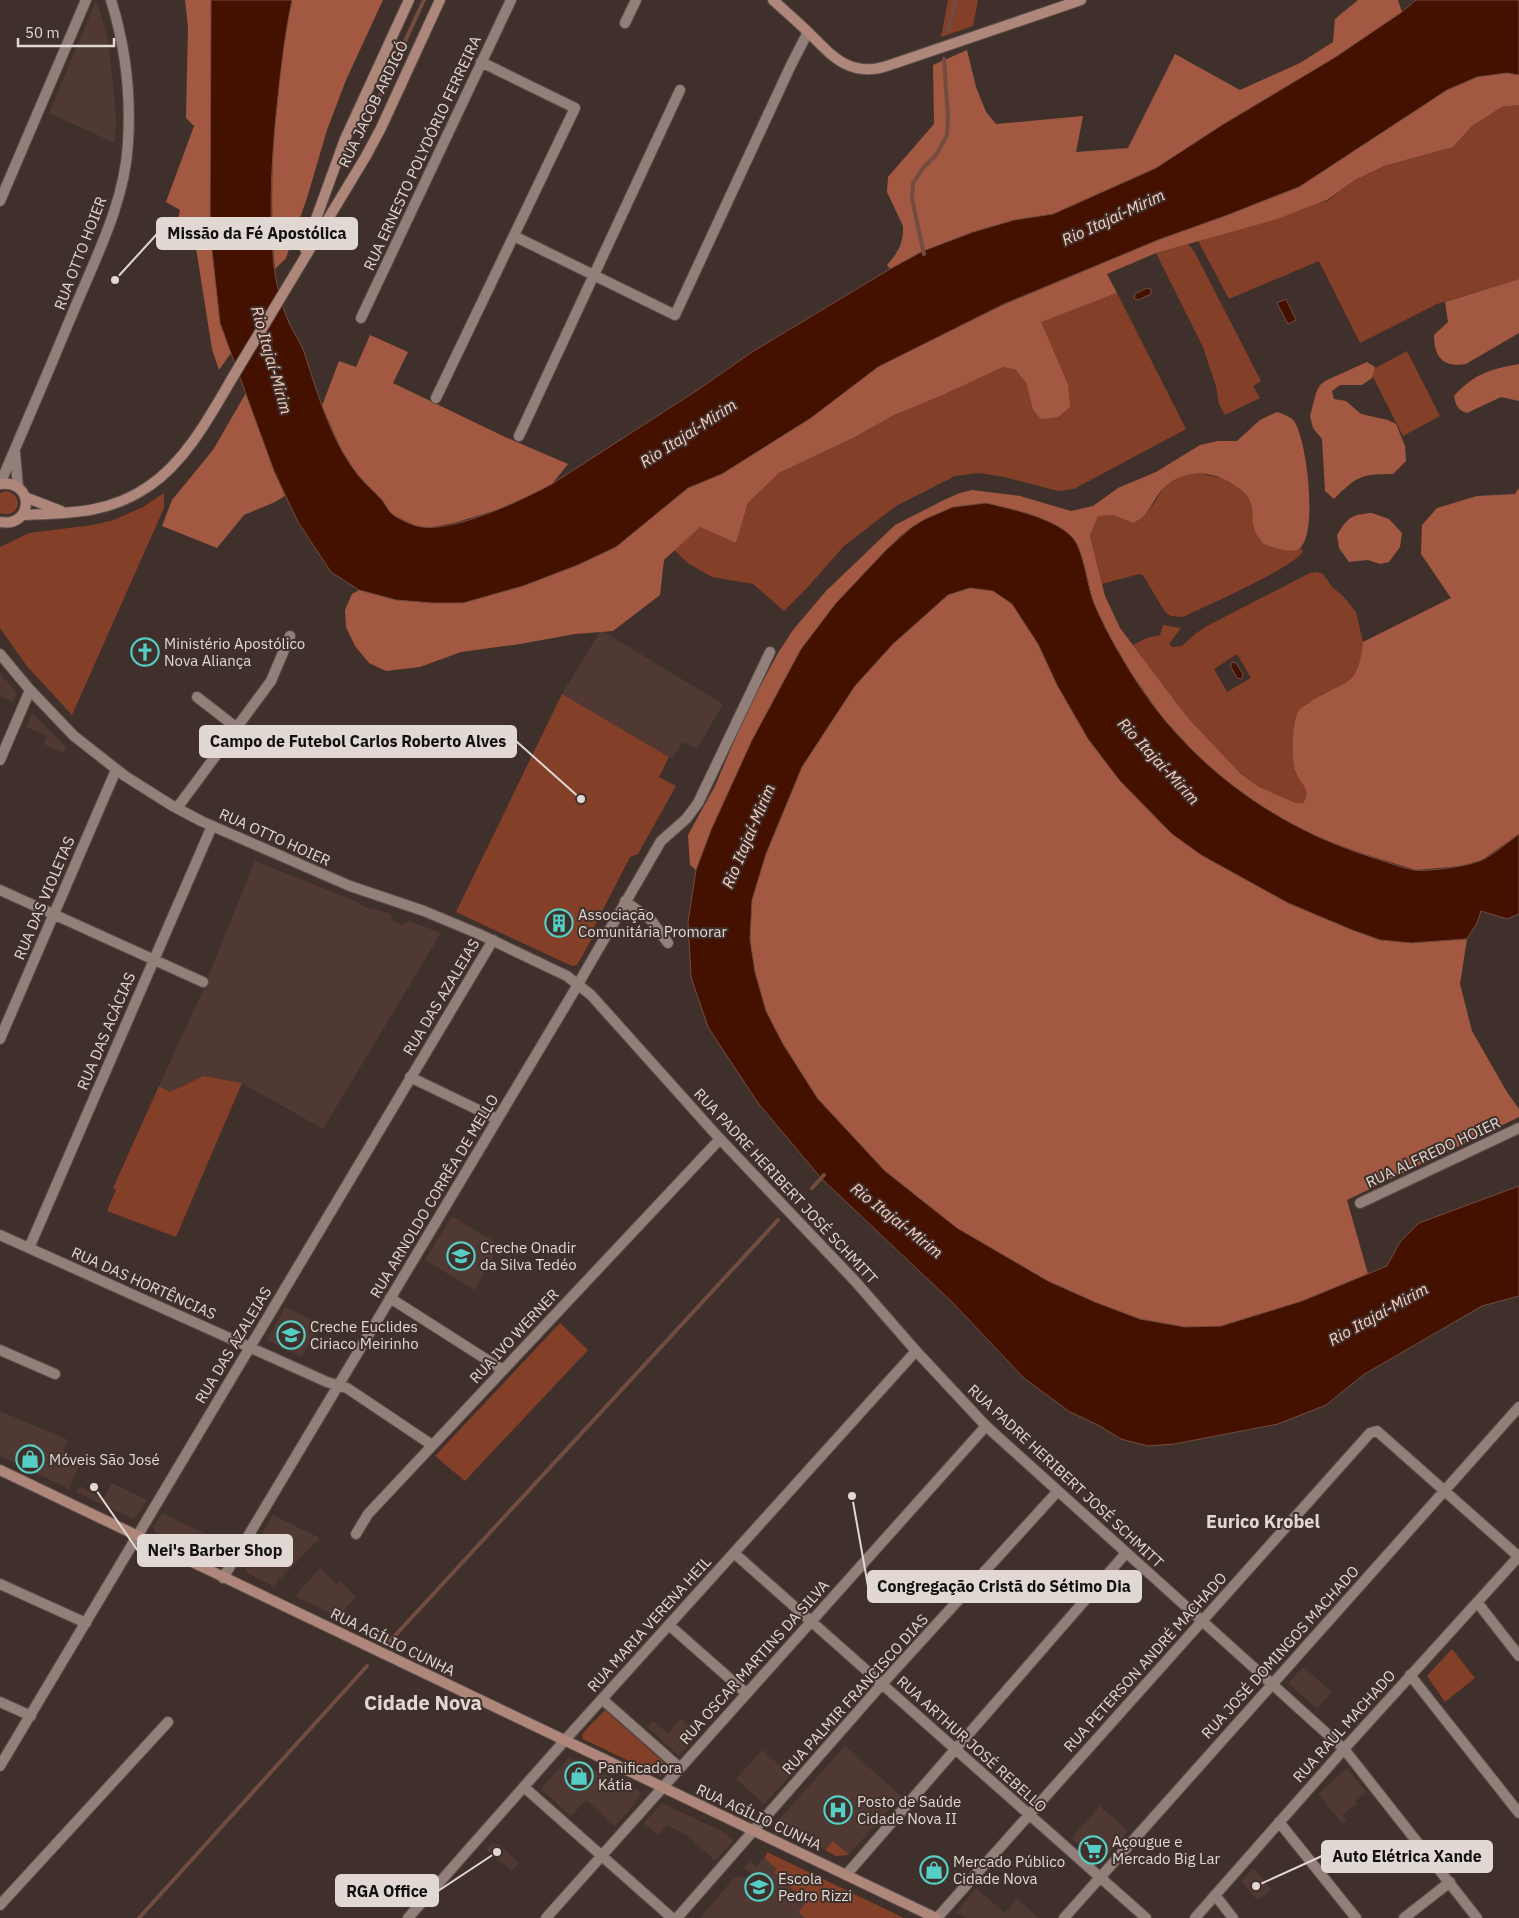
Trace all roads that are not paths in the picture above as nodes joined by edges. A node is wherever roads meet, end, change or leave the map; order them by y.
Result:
1 (86, 0) edge
2 (111, 0) edge
3 (409, 0) edge
4 (440, 0) edge
5 (511, 0) edge
6 (636, 0) edge
7 (774, 0) edge
8 (1081, 0) edge
9 (625, 22) dead end
10 (808, 32) junction
11 (481, 62) junction
12 (680, 90) dead end
13 (0, 201) edge
14 (514, 236) junction
15 (297, 270) junction
16 (594, 276) junction
17 (361, 318) dead end
18 (436, 398) dead end
19 (519, 436) dead end
20 (15, 449) junction
21 (0, 484) edge
22 (18, 487) junction
23 (25, 497) junction
24 (67, 513) junction
25 (22, 515) junction
26 (2, 525) edge
27 (290, 636) dead end
28 (770, 652) dead end
29 (0, 654) edge
30 (30, 690) junction
31 (197, 697) dead end
32 (237, 728) junction
33 (0, 760) edge
34 (116, 770) junction
35 (177, 808) junction
36 (212, 826) junction
37 (0, 890) edge
38 (625, 901) junction
39 (54, 914) junction
40 (492, 940) junction
41 (668, 943) dead end
42 (154, 959) junction
43 (203, 982) dead end
44 (578, 984) junction
45 (0, 1039) edge
46 (410, 1078) junction
47 (497, 1119) junction
48 (1519, 1128) edge
49 (720, 1139) junction
50 (1360, 1203) dead end
51 (0, 1235) edge
52 (28, 1248) junction
53 (390, 1298) junction
54 (250, 1346) junction
55 (0, 1350) edge
56 (916, 1351) junction
57 (503, 1370) junction
58 (55, 1374) dead end
59 (338, 1385) junction
60 (1519, 1407) edge
61 (986, 1426) junction
62 (432, 1445) junction
63 (0, 1470) edge
64 (1444, 1490) junction
65 (1057, 1492) junction
66 (356, 1534) dead end
67 (136, 1536) junction
68 (734, 1553) junction
69 (1126, 1553) junction
70 (1519, 1556) edge
71 (223, 1578) junction
72 (0, 1584) edge
73 (1477, 1602) junction
74 (810, 1621) junction
75 (1202, 1621) junction
76 (86, 1623) junction
77 (669, 1625) junction
78 (1519, 1656) edge
79 (1410, 1675) junction
80 (882, 1684) junction
81 (1272, 1684) junction
82 (746, 1694) junction
83 (602, 1699) junction
84 (0, 1702) edge
85 (31, 1716) junction
86 (168, 1722) dead end
87 (565, 1741) junction
88 (955, 1749) junction
89 (1344, 1749) junction
90 (0, 1766) edge
91 (680, 1768) junction
92 (524, 1787) junction
93 (662, 1788) junction
94 (1519, 1813) edge
95 (1029, 1814) junction
96 (1279, 1822) junction
97 (754, 1831) junction
98 (602, 1856) junction
99 (846, 1875) junction
100 (1100, 1877) junction
101 (1450, 1882) junction
102 (1215, 1895) junction
103 (0, 1905) edge
104 (408, 1918) edge
105 (546, 1918) edge
106 (672, 1918) edge
107 (677, 1918) edge
108 (936, 1918) edge
109 (1064, 1918) edge
110 (1146, 1918) edge
111 (1194, 1918) edge
112 (1233, 1918) edge
113 (1356, 1918) edge
114 (1404, 1918) edge
115 (1477, 1918) edge

1 - 13 street
2 - 20 street, RUA OTTO HOIER
3 - 15 main road, RUA JACOB ARDIGÓ
4 - 15 main road, RUA JACOB ARDIGÓ
5 - 11 street, RUA ERNESTO POLYDÓRIO FERREIRA
6 - 9 street
7 - 10 main road
8 - 10 main road
10 - 16 street
11 - 14 street
11 - 17 street, RUA ERNESTO POLYDÓRIO FERREIRA
12 - 16 street
14 - 16 street
14 - 18 street
15 - 24 main road, RUA JACOB ARDIGÓ
16 - 19 street
20 - 21 street, RUA OTTO HOIER
20 - 22 street, RUA OTTO HOIER
21 - 22 main road
22 - 23 main road
23 - 24 main road, RUA JACOB ARDIGÓ
23 - 25 main road
24 - 25 main road, RUA JACOB ARDIGÓ
25 - 26 main road
27 - 32 street
28 - 38 street, RUA ARNOLDO CORRÊA DE MELLO
29 - 30 street, RUA OTTO HOIER
30 - 33 street
30 - 34 street, RUA OTTO HOIER
31 - 32 street
32 - 35 street
34 - 35 street, RUA OTTO HOIER
34 - 39 street, RUA DAS VIOLETAS
35 - 36 street, RUA OTTO HOIER
36 - 40 street, RUA OTTO HOIER
36 - 42 street, RUA DAS ACÁCIAS
37 - 39 street
38 - 41 street
38 - 44 street, RUA ARNOLDO CORRÊA DE MELLO
39 - 42 street
39 - 45 street, RUA DAS VIOLETAS
40 - 44 street, RUA OTTO HOIER
40 - 46 street, RUA DAS AZALEIAS
42 - 43 street
42 - 52 street, RUA DAS ACÁCIAS
44 - 47 street, RUA ARNOLDO CORRÊA DE MELLO
44 - 49 street, RUA PADRE HERIBERT JOSÉ SCHMITT
46 - 47 street
46 - 54 street, RUA DAS AZALEIAS
47 - 53 street, RUA ARNOLDO CORRÊA DE MELLO
48 - 50 street, RUA ALFREDO HOIER
49 - 56 street, RUA PADRE HERIBERT JOSÉ SCHMITT
49 - 57 street, RUA IVO WERNER
51 - 52 street, RUA DAS HORTÊNCIAS
52 - 54 street, RUA DAS HORTÊNCIAS
53 - 57 street
53 - 59 street, RUA ARNOLDO CORRÊA DE MELLO
54 - 59 street, RUA DAS HORTÊNCIAS
54 - 67 street, RUA DAS AZALEIAS
55 - 58 street
56 - 61 street, RUA PADRE HERIBERT JOSÉ SCHMITT
56 - 68 street, RUA MARIA VERENA HEIL
57 - 62 street, RUA IVO WERNER
59 - 62 street, RUA DAS HORTÊNCIAS
59 - 71 street, RUA ARNOLDO CORRÊA DE MELLO
60 - 64 street, RUA JOSÉ DOMINGOS MACHADO
61 - 65 street, RUA PADRE HERIBERT JOSÉ SCHMITT
61 - 74 street, RUA OSCAR MARTINS DA SILVA
62 - 66 street, RUA IVO WERNER
63 - 67 main road, RUA AGÍLIO CUNHA
64 - 70 street
64 - 75 street, RUA PETERSON ANDRÉ MACHADO
64 - 81 street, RUA JOSÉ DOMINGOS MACHADO
65 - 69 street, RUA PADRE HERIBERT JOSÉ SCHMITT
65 - 80 street, RUA PALMIR FRANCISCO DIAS
67 - 71 main road, RUA AGÍLIO CUNHA
67 - 76 street, RUA DAS AZALEIAS
68 - 74 street, RUA ARTHUR JOSÉ REBELLO
68 - 77 street, RUA MARIA VERENA HEIL
69 - 75 street, RUA PADRE HERIBERT JOSÉ SCHMITT
69 - 88 street
70 - 73 street, RUA RAUL MACHADO
71 - 87 main road, RUA AGÍLIO CUNHA
72 - 76 street
73 - 78 street
73 - 79 street, RUA RAUL MACHADO
74 - 80 street, RUA ARTHUR JOSÉ REBELLO
74 - 82 street, RUA OSCAR MARTINS DA SILVA
75 - 81 street, RUA PADRE HERIBERT JOSÉ SCHMITT
75 - 95 street, RUA PETERSON ANDRÉ MACHADO
76 - 85 street, RUA DAS AZALEIAS
77 - 82 street
77 - 83 street, RUA MARIA VERENA HEIL
79 - 89 street, RUA RAUL MACHADO
79 - 94 street
80 - 88 street, RUA ARTHUR JOSÉ REBELLO
80 - 97 street, RUA PALMIR FRANCISCO DIAS
81 - 89 street, RUA PADRE HERIBERT JOSÉ SCHMITT
81 - 100 street, RUA JOSÉ DOMINGOS MACHADO
82 - 91 street, RUA OSCAR MARTINS DA SILVA
83 - 87 street, RUA MARIA VERENA HEIL
83 - 91 street
84 - 85 street
85 - 90 street, RUA DAS AZALEIAS
86 - 103 street
87 - 92 street, RUA MARIA VERENA HEIL
87 - 93 main road, RUA AGÍLIO CUNHA
88 - 95 street, RUA ARTHUR JOSÉ REBELLO
88 - 99 street
89 - 96 street, RUA RAUL MACHADO
89 - 101 street, RUA PADRE HERIBERT JOSÉ SCHMITT
91 - 93 street, RUA OSCAR MARTINS DA SILVA
92 - 98 street
92 - 104 street, RUA MARIA VERENA HEIL
93 - 97 main road, RUA AGÍLIO CUNHA
93 - 98 street, RUA OSCAR MARTINS DA SILVA
95 - 100 street, RUA ARTHUR JOSÉ REBELLO
95 - 108 street, RUA PETERSON ANDRÉ MACHADO
96 - 102 street, RUA RAUL MACHADO
96 - 113 street
97 - 99 main road, RUA AGÍLIO CUNHA
97 - 107 street, RUA PALMIR FRANCISCO DIAS
98 - 105 street, RUA OSCAR MARTINS DA SILVA
98 - 106 street
99 - 108 main road, RUA AGÍLIO CUNHA
100 - 109 street, RUA JOSÉ DOMINGOS MACHADO
100 - 110 street, RUA ARTHUR JOSÉ REBELLO
101 - 114 street
101 - 115 street, RUA PADRE HERIBERT JOSÉ SCHMITT
102 - 111 street, RUA RAUL MACHADO
102 - 112 street

